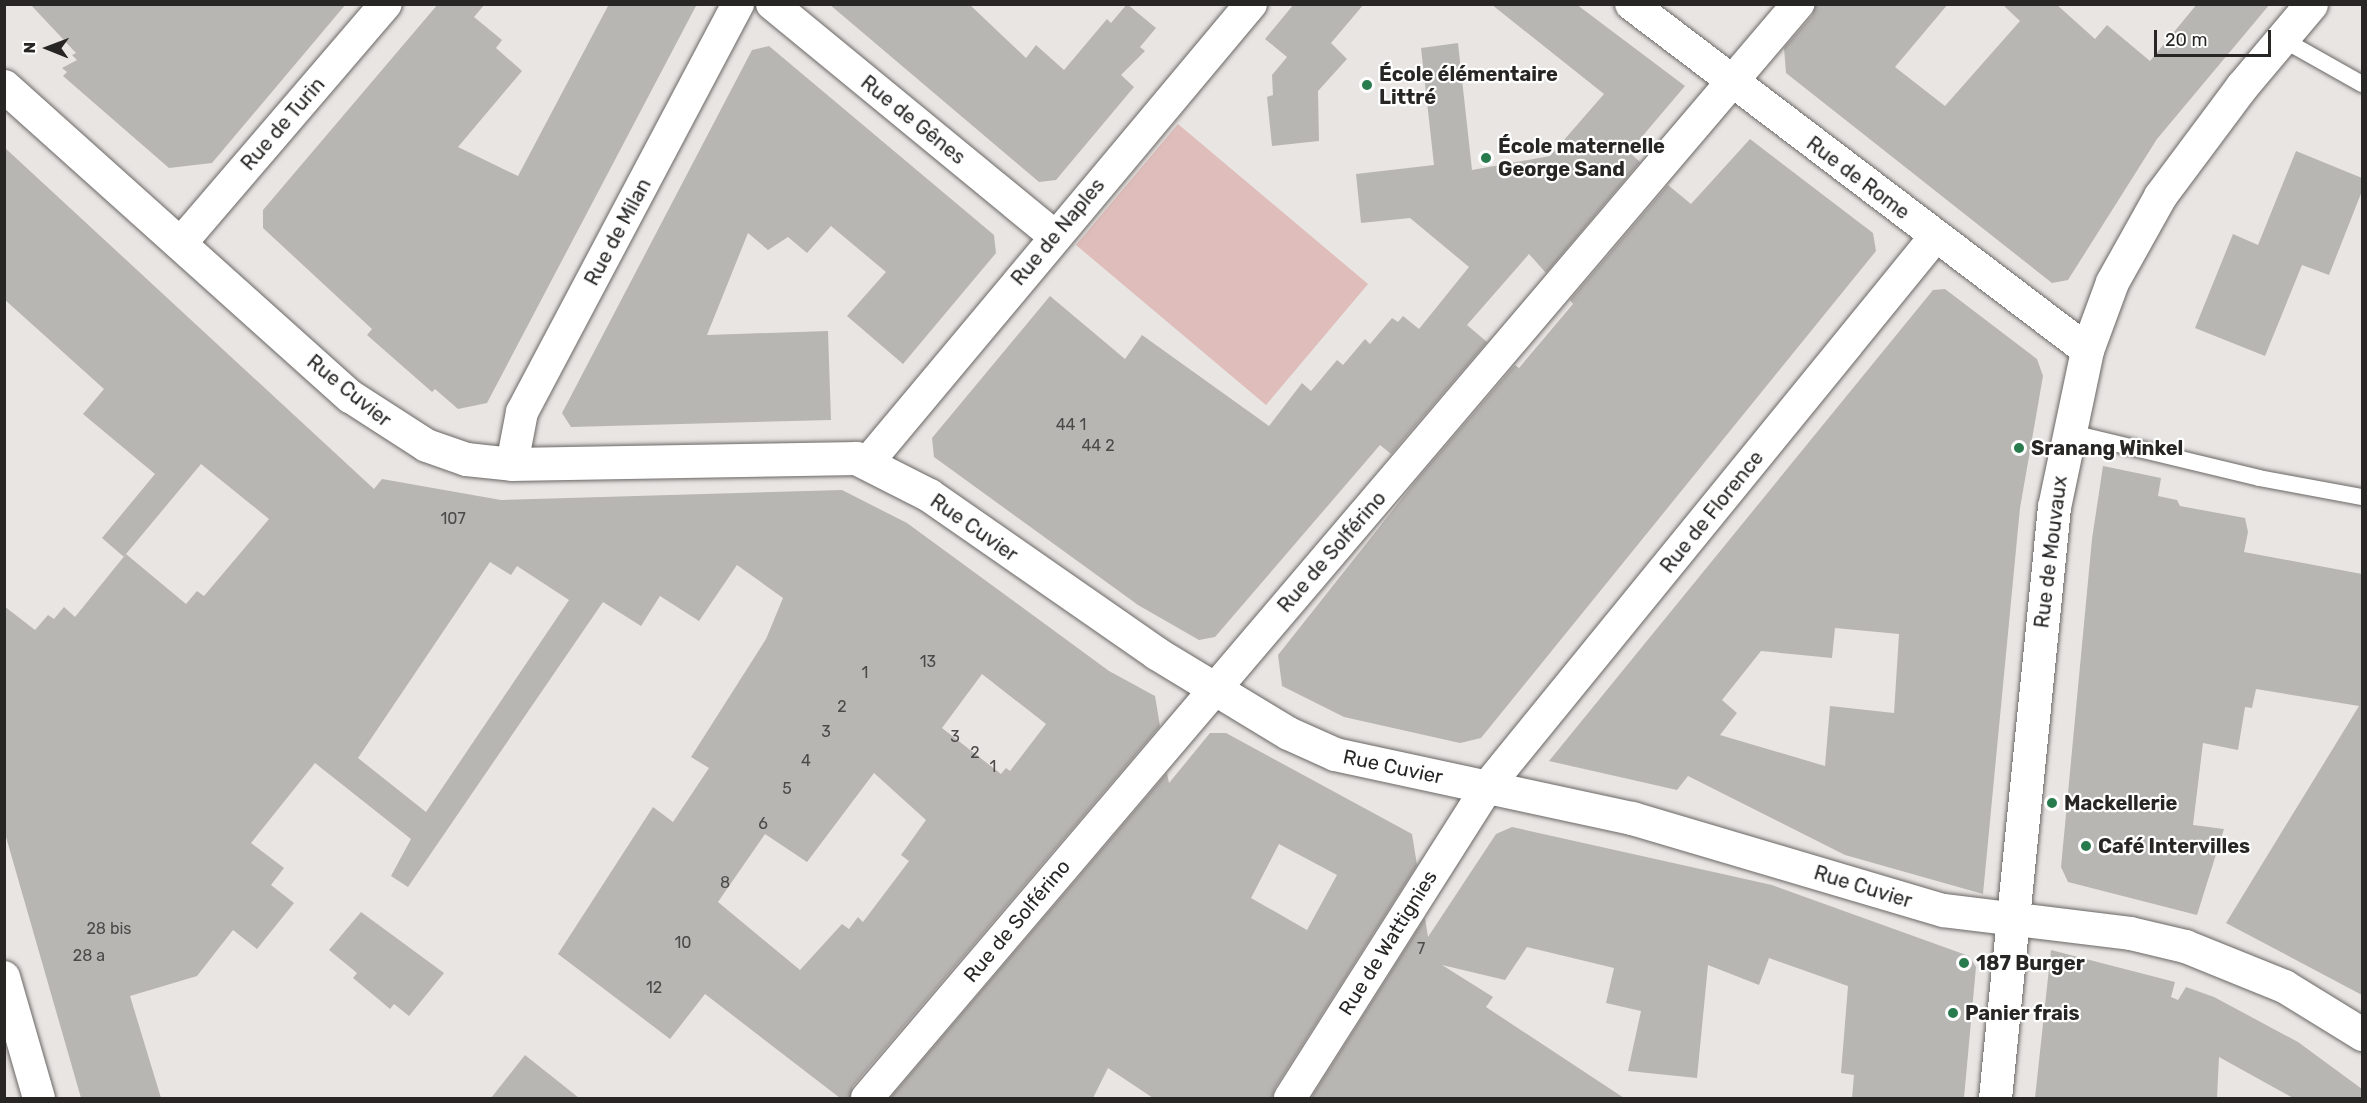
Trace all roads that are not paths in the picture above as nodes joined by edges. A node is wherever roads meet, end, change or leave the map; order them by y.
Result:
1 (386, 4) edge
2 (738, 4) edge
3 (772, 4) edge
4 (1251, 4) edge
5 (1631, 4) edge
6 (1798, 4) edge
7 (2311, 4) edge
8 (2282, 39) junction
9 (1732, 82) junction
10 (2362, 84) edge
11 (4, 86) edge
12 (1054, 236) junction
13 (1935, 237) junction
14 (180, 244) junction
15 (2087, 350) junction
16 (2068, 432) junction
17 (868, 462) junction
18 (512, 464) junction
19 (2362, 497) edge
20 (1215, 687) junction
21 (1487, 787) junction
22 (2013, 919) junction
23 (4, 977) edge
24 (2362, 1034) edge
25 (39, 1098) edge
26 (867, 1098) edge
27 (1290, 1098) edge
28 (1995, 1098) edge

1 - 14 street, Rue de Turin
2 - 18 street, Rue de Milan
3 - 12 street, Rue de Gênes
4 - 12 street, Rue de Naples
5 - 9 street, Rue de Rome
6 - 9 street, Rue de Solférino
7 - 8 street, Rue de Mouvaux
8 - 10 lane
8 - 15 street, Rue de Mouvaux
9 - 13 street, Rue de Rome
9 - 20 street, Rue de Solférino
11 - 14 street, Rue Cuvier
12 - 17 street, Rue de Naples
13 - 15 street, Rue de Rome
13 - 21 street, Rue de Florence
14 - 18 street, Rue Cuvier
15 - 16 street, Rue de Mouvaux
16 - 19 lane
16 - 22 street, Rue de Mouvaux
17 - 18 street, Rue Cuvier
17 - 20 street, Rue Cuvier
20 - 21 street, Rue Cuvier
20 - 26 street, Rue de Solférino
21 - 22 street, Rue Cuvier
21 - 27 street, Rue de Wattignies
22 - 24 street, Rue Cuvier
22 - 28 street, Rue de Mouvaux
23 - 25 street

